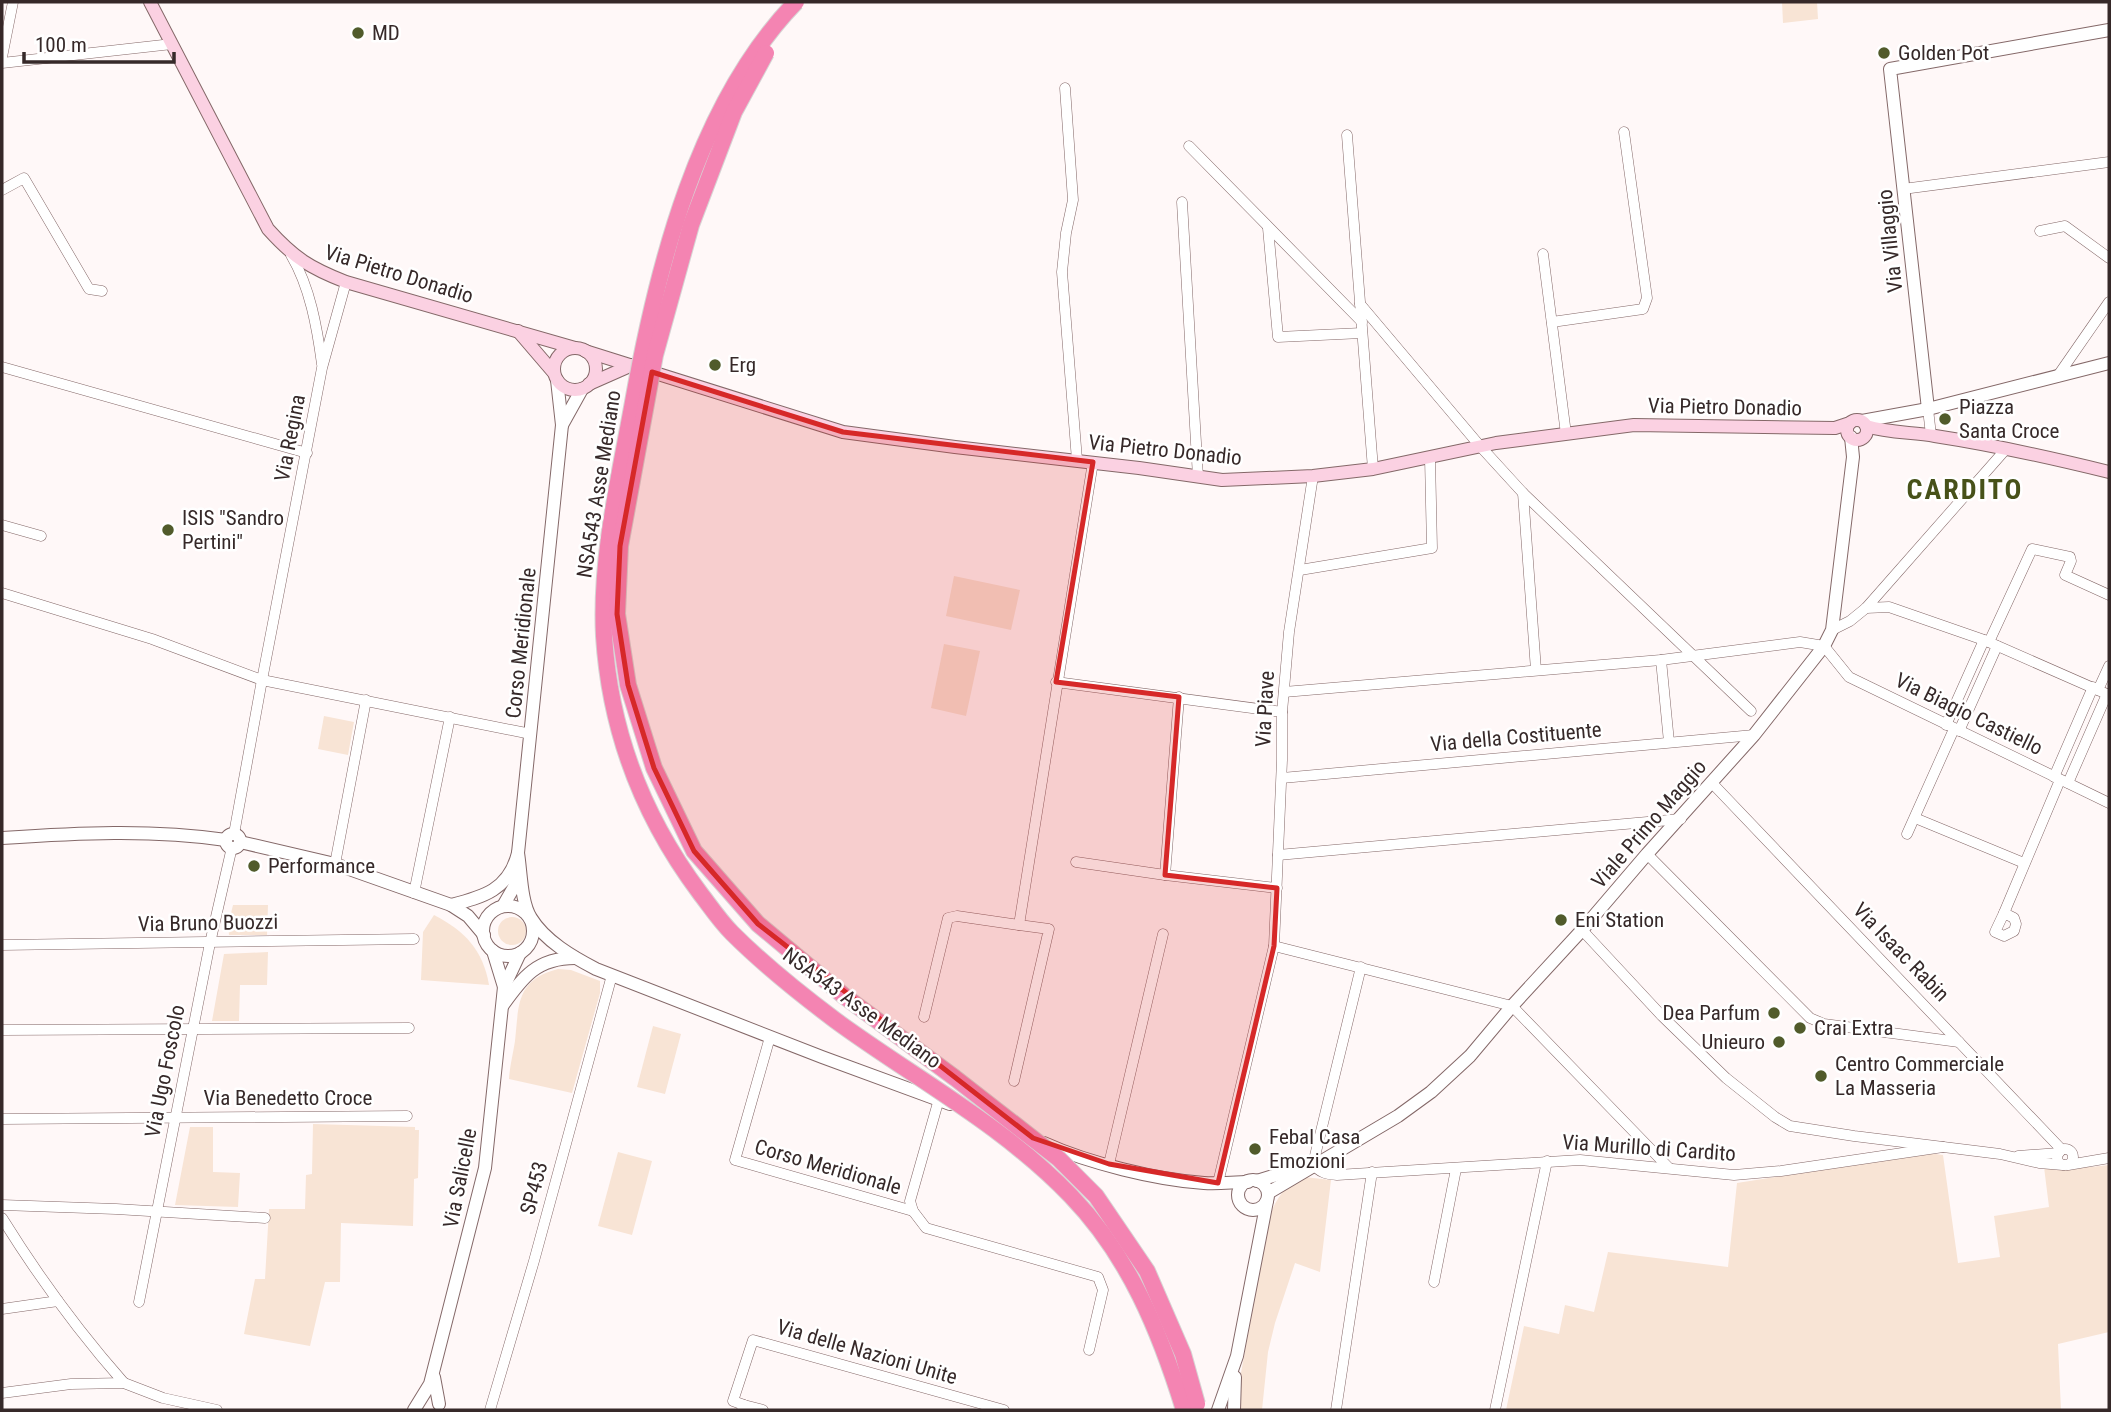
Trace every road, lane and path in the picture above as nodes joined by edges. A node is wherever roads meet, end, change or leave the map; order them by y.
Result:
1 (13, 2) edge
2 (149, 2) edge
3 (796, 2) edge
4 (808, 2) edge
5 (2109, 30) edge
6 (172, 44) junction
7 (2, 57) edge
8 (2, 63) edge
9 (1065, 89) dead end
10 (1624, 132) dead end
11 (1347, 135) dead end
12 (1189, 146) dead end
13 (2109, 162) edge
14 (1903, 189) junction
15 (2, 190) edge
16 (1182, 202) dead end
17 (1268, 227) junction
18 (2039, 231) dead end
19 (289, 253) junction
20 (1543, 254) dead end
21 (2109, 258) edge
22 (346, 282) junction
23 (102, 291) dead end
24 (2109, 302) edge
25 (1360, 304) junction
26 (1552, 322) junction
27 (1362, 327) junction
28 (518, 331) junction
29 (580, 350) junction
30 (2109, 363) edge
31 (632, 365) junction
32 (2, 367) edge
33 (322, 368) junction
34 (555, 376) junction
35 (2057, 377) junction
36 (585, 386) junction
37 (1927, 409) junction
38 (562, 425) junction
39 (1857, 431) junction
40 (1566, 434) junction
41 (1931, 435) junction
42 (1480, 446) junction
43 (2006, 449) junction
44 (306, 453) junction
45 (1430, 458) junction
46 (1077, 460) junction
47 (1093, 462) junction
48 (1373, 469) junction
49 (2109, 472) edge
50 (1313, 476) junction
51 (1198, 477) junction
52 (1523, 493) junction
53 (2, 525) edge
54 (41, 536) dead end
55 (1300, 570) junction
56 (2, 593) edge
57 (2109, 595) edge
58 (1866, 608) junction
59 (1832, 630) junction
60 (1990, 642) junction
61 (1824, 646) junction
62 (1693, 655) junction
63 (1661, 660) junction
64 (2109, 666) edge
65 (1536, 670) junction
66 (262, 680) junction
67 (1056, 682) junction
68 (2102, 691) edge
69 (1284, 692) junction
70 (1179, 697) junction
71 (366, 699) junction
72 (1751, 711) dead end
73 (1282, 712) junction
74 (450, 717) junction
75 (1953, 728) junction
76 (531, 734) junction
77 (1754, 735) junction
78 (1669, 742) junction
79 (1282, 778) junction
80 (2061, 780) junction
81 (1711, 782) junction
82 (2109, 803) edge
83 (1915, 818) junction
84 (1681, 819) junction
85 (1908, 834) dead end
86 (2, 838) edge
87 (233, 841) junction
88 (1647, 854) junction
89 (1279, 855) junction
90 (519, 859) junction
91 (1076, 862) dead end
92 (2024, 863) junction
93 (335, 864) junction
94 (1165, 876) junction
95 (1277, 888) junction
96 (414, 893) junction
97 (451, 905) junction
98 (503, 906) junction
99 (2004, 913) dead end
100 (530, 917) junction
101 (1019, 925) junction
102 (1582, 930) junction
103 (1164, 934) dead end
104 (484, 935) junction
105 (414, 939) dead end
106 (210, 943) junction
107 (2, 945) edge
108 (1274, 946) junction
109 (493, 951) junction
110 (520, 953) junction
111 (575, 958) junction
112 (1361, 967) junction
113 (612, 975) junction
114 (504, 987) junction
115 (502, 1005) junction
116 (1512, 1006) junction
117 (924, 1017) dead end
118 (409, 1028) dead end
119 (2, 1030) edge
120 (193, 1030) junction
121 (770, 1037) junction
122 (1960, 1042) junction
123 (1014, 1082) dead end
124 (939, 1099) junction
125 (407, 1116) dead end
126 (176, 1118) junction
127 (2, 1119) edge
128 (1943, 1147) junction
129 (2064, 1152) junction
130 (2014, 1157) junction
131 (2109, 1158) edge
132 (2092, 1160) junction
133 (1547, 1161) junction
134 (1109, 1164) junction
135 (1313, 1164) junction
136 (2065, 1165) junction
137 (1456, 1168) junction
138 (1670, 1169) junction
139 (1372, 1172) junction
140 (1253, 1181) junction
141 (1219, 1183) junction
142 (1267, 1197) junction
143 (2, 1205) edge
144 (1246, 1206) junction
145 (159, 1211) junction
146 (913, 1211) junction
147 (2, 1217) edge
148 (265, 1218) dead end
149 (6, 1232) edge
150 (1254, 1269) junction
151 (1434, 1282) dead end
152 (58, 1301) junction
153 (139, 1302) dead end
154 (2, 1309) edge
155 (1088, 1350) dead end
156 (1237, 1356) junction
157 (434, 1373) junction
158 (124, 1383) junction
159 (2, 1393) edge
160 (417, 1406) edge
161 (440, 1407) edge
162 (1191, 1407) edge
163 (743, 1408) edge
164 (217, 1410) edge
165 (490, 1410) edge
166 (763, 1410) edge
167 (1004, 1410) edge
168 (1218, 1410) edge
169 (1234, 1410) edge
170 (1336, 1410) edge
171 (1495, 1410) edge

1 - 7 street
2 - 6 main road, Via Pietro Donadio
3 - 162 highway, NSA543 Asse Mediano, bridge
4 - 162 highway, NSA543 Asse Mediano, bridge
5 - 14 street, Via Villaggio
6 - 8 street
6 - 19 main road, Via Pietro Donadio
9 - 46 street
10 - 26 street
11 - 25 street
12 - 17 street
13 - 14 street
14 - 37 street, Via Villaggio
15 - 23 street
16 - 51 street
17 - 27 street
17 - 27 street
18 - 21 street
19 - 22 main road, Via Pietro Donadio
19 - 33 street, Via Regina
20 - 26 street
22 - 28 main road, Via Pietro Donadio
22 - 33 street, Via Regina
24 - 35 street
25 - 27 street
25 - 42 street
26 - 40 street
27 - 48 street
28 - 29 main road, Via Pietro Donadio
28 - 34 main road
29 - 31 main road, Via Pietro Donadio
29 - 34 main road
29 - 36 main road
30 - 35 street
31 - 36 main road
31 - 46 main road, Via Pietro Donadio
32 - 44 street
33 - 44 street, Via Regina
34 - 36 main road
34 - 38 street
35 - 37 street
36 - 38 street
37 - 39 street
37 - 41 street
38 - 76 street, Corso Meridionale
39 - 40 main road, Via Pietro Donadio
39 - 41 main road, Via Pietro Donadio
39 - 59 street, Viale Primo Maggio
40 - 42 main road, Via Pietro Donadio
41 - 43 main road, Via Pietro Donadio
42 - 45 main road, Via Pietro Donadio
42 - 52 street
43 - 49 main road, Via Pietro Donadio
43 - 58 street
44 - 66 street, Via Regina
45 - 48 main road, Via Pietro Donadio
45 - 55 street
46 - 47 main road, Via Pietro Donadio
47 - 51 main road, Via Pietro Donadio
47 - 67 street
48 - 50 main road, Via Pietro Donadio
50 - 51 main road, Via Pietro Donadio
50 - 55 street, Via Piave
52 - 62 street
52 - 65 street
53 - 54 street
55 - 69 street, Via Piave
56 - 66 street
57 - 60 street
58 - 59 street
58 - 60 street
59 - 61 street, Viale Primo Maggio
60 - 68 street
60 - 75 street
61 - 62 street
61 - 75 street, Via Biagio Castiello
61 - 77 street, Viale Primo Maggio
62 - 63 street
62 - 72 street
63 - 65 street
63 - 78 street
64 - 68 street
65 - 69 street
66 - 71 street
66 - 87 street, Via Regina
67 - 70 street
67 - 101 street
68 - 80 street
68 - 80 street
69 - 73 street, Via Piave
70 - 73 street
70 - 94 street
71 - 74 street
71 - 93 street
73 - 79 street, Via Piave
74 - 76 street
74 - 96 street
75 - 80 street, Via Biagio Castiello
75 - 83 street
76 - 90 street, Corso Meridionale
77 - 78 street, Via della Costituente
77 - 81 street, Viale Primo Maggio
78 - 79 street, Via della Costituente
79 - 89 street, Via Piave
80 - 82 street, Via Biagio Castiello
80 - 92 street
81 - 84 street, Viale Primo Maggio
81 - 122 street, Via Isaac Rabin
83 - 85 street
83 - 92 street
84 - 88 street, Viale Primo Maggio
84 - 89 street
86 - 87 street
87 - 93 street
87 - 106 street, Via Ugo Foscolo
88 - 102 street, Viale Primo Maggio
88 - 122 street
89 - 95 street, Via Piave
90 - 97 street
90 - 98 street
90 - 100 street
91 - 94 street
92 - 99 street
93 - 96 street
94 - 95 street
95 - 108 street, Via Piave
96 - 97 street
97 - 104 street
98 - 100 street
98 - 104 street
100 - 110 street
100 - 111 street
101 - 117 street
101 - 123 street
102 - 116 street, Viale Primo Maggio
102 - 128 street
103 - 134 street
104 - 109 street
105 - 106 street, Via Bruno Buozzi
106 - 107 street, Via Bruno Buozzi
106 - 120 street, Via Ugo Foscolo
108 - 112 street
108 - 141 street, Via Piave
109 - 110 street
109 - 114 street
110 - 114 street
111 - 113 street
111 - 115 street
112 - 116 street
112 - 135 street
113 - 121 street
113 - 165 street, SP453
114 - 115 street, Via Salicelle
115 - 157 street, Via Salicelle
116 - 135 street, Viale Primo Maggio
116 - 138 street
118 - 120 street
119 - 120 street
120 - 126 street, Via Ugo Foscolo
121 - 124 street
121 - 146 street, Corso Meridionale
122 - 129 street, Via Isaac Rabin
124 - 134 street
124 - 146 street, Corso Meridionale
125 - 126 street, Via Benedetto Croce
126 - 127 street, Via Benedetto Croce
126 - 145 street, Via Ugo Foscolo
128 - 130 street
128 - 138 street, Via Murillo di Cardito
129 - 130 street
129 - 132 street
129 - 136 street
130 - 136 street
131 - 132 street
132 - 136 street
133 - 137 street, Via Murillo di Cardito
133 - 138 street, Via Murillo di Cardito
133 - 171 street
134 - 141 street
135 - 139 street, Via Murillo di Cardito
135 - 140 street, Viale Primo Maggio
135 - 142 street, Viale Primo Maggio
137 - 139 street, Via Murillo di Cardito
137 - 151 street
139 - 170 street
140 - 141 street
140 - 142 street
140 - 144 street
141 - 144 street
142 - 144 street
142 - 150 street
143 - 145 street
144 - 150 street
145 - 148 street
145 - 153 street, Via Ugo Foscolo
146 - 155 street, Corso Meridionale
147 - 149 street
149 - 152 street
150 - 156 street
152 - 154 street
152 - 158 street
156 - 168 street
156 - 169 street
157 - 160 street, Via Salicelle
157 - 161 street, Via Salicelle
158 - 159 street
158 - 164 street
160 - 161 street, Via Salicelle
163 - 166 street, Via delle Nazioni Unite
163 - 167 street, Via delle Nazioni Unite

